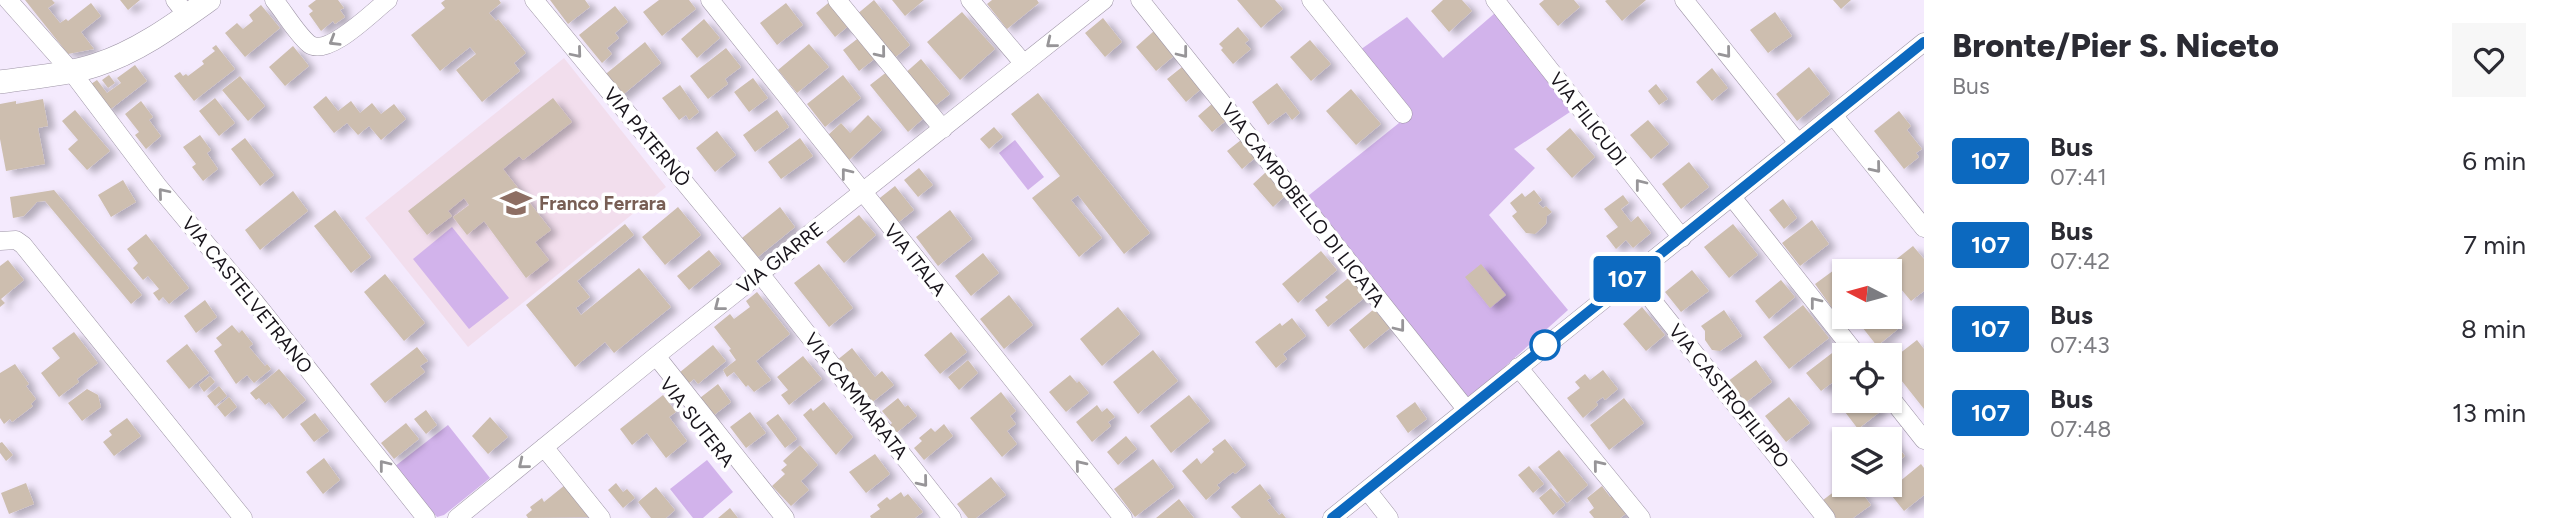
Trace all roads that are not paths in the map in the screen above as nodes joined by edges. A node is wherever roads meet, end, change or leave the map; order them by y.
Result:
1 (8, 0) edge
2 (209, 0) edge
3 (274, 0) edge
4 (388, 0) edge
5 (534, 0) edge
6 (710, 0) edge
7 (837, 0) edge
8 (970, 0) edge
9 (1104, 0) edge
10 (1140, 0) edge
11 (1311, 0) edge
12 (1495, 0) edge
13 (1684, 0) edge
14 (181, 8) edge
15 (1924, 42) edge
16 (1024, 64) junction
17 (71, 71) junction
18 (0, 82) edge
19 (1403, 114) dead end
20 (1833, 115) junction
21 (943, 129) junction
22 (1798, 143) junction
23 (862, 194) junction
24 (1732, 197) junction
25 (1924, 228) edge
26 (1682, 238) junction
27 (0, 241) edge
28 (760, 274) junction
29 (1632, 275) junction
30 (1848, 343) edge
31 (653, 359) junction
32 (1518, 367) junction
33 (1466, 409) junction
34 (1902, 412) edge
35 (1924, 440) edge
36 (544, 447) junction
37 (1367, 490) junction
38 (243, 518) edge
39 (426, 518) edge
40 (457, 518) edge
41 (601, 518) edge
42 (773, 518) edge
43 (785, 518) edge
44 (952, 518) edge
45 (1123, 518) edge
46 (1332, 518) edge
47 (1389, 518) edge
48 (1641, 518) edge
49 (1826, 518) edge

1 - 17 street, VIA CASTELVETRANO
2 - 14 main road
4 -> 3 street
5 -> 28 street, VIA PATERNÒ
23 -> 6 street, VIA ITALA
7 -> 21 street
8 - 16 street
9 -> 16 street, VIA GIARRE
10 -> 33 street, VIA CAMPOBELLO DI LICATA
11 - 19 street
26 -> 12 street, VIA FILICUDI
13 -> 22 street
14 - 17 main road
15 - 20 street
16 - 21 street, VIA GIARRE
17 - 18 main road
39 -> 17 street, VIA CASTELVETRANO
20 - 22 street
20 -> 25 street
21 - 23 street, VIA GIARRE
22 - 24 street
23 - 28 street, VIA GIARRE
45 -> 23 street, VIA ITALA
24 - 26 street
30 -> 24 street
26 - 29 street
27 - 38 street
28 -> 31 street, VIA GIARRE
28 -> 44 street, VIA CAMMARATA
29 - 32 street
29 - 49 street, VIA CASTROFILIPPO
31 - 36 street, VIA GIARRE
31 - 42 street, VIA SUTERA
31 - 43 street
32 - 33 street
48 -> 32 street
33 - 37 street
34 - 35 street
36 -> 40 street, VIA GIARRE
36 - 41 street
37 - 46 street
37 - 47 street

